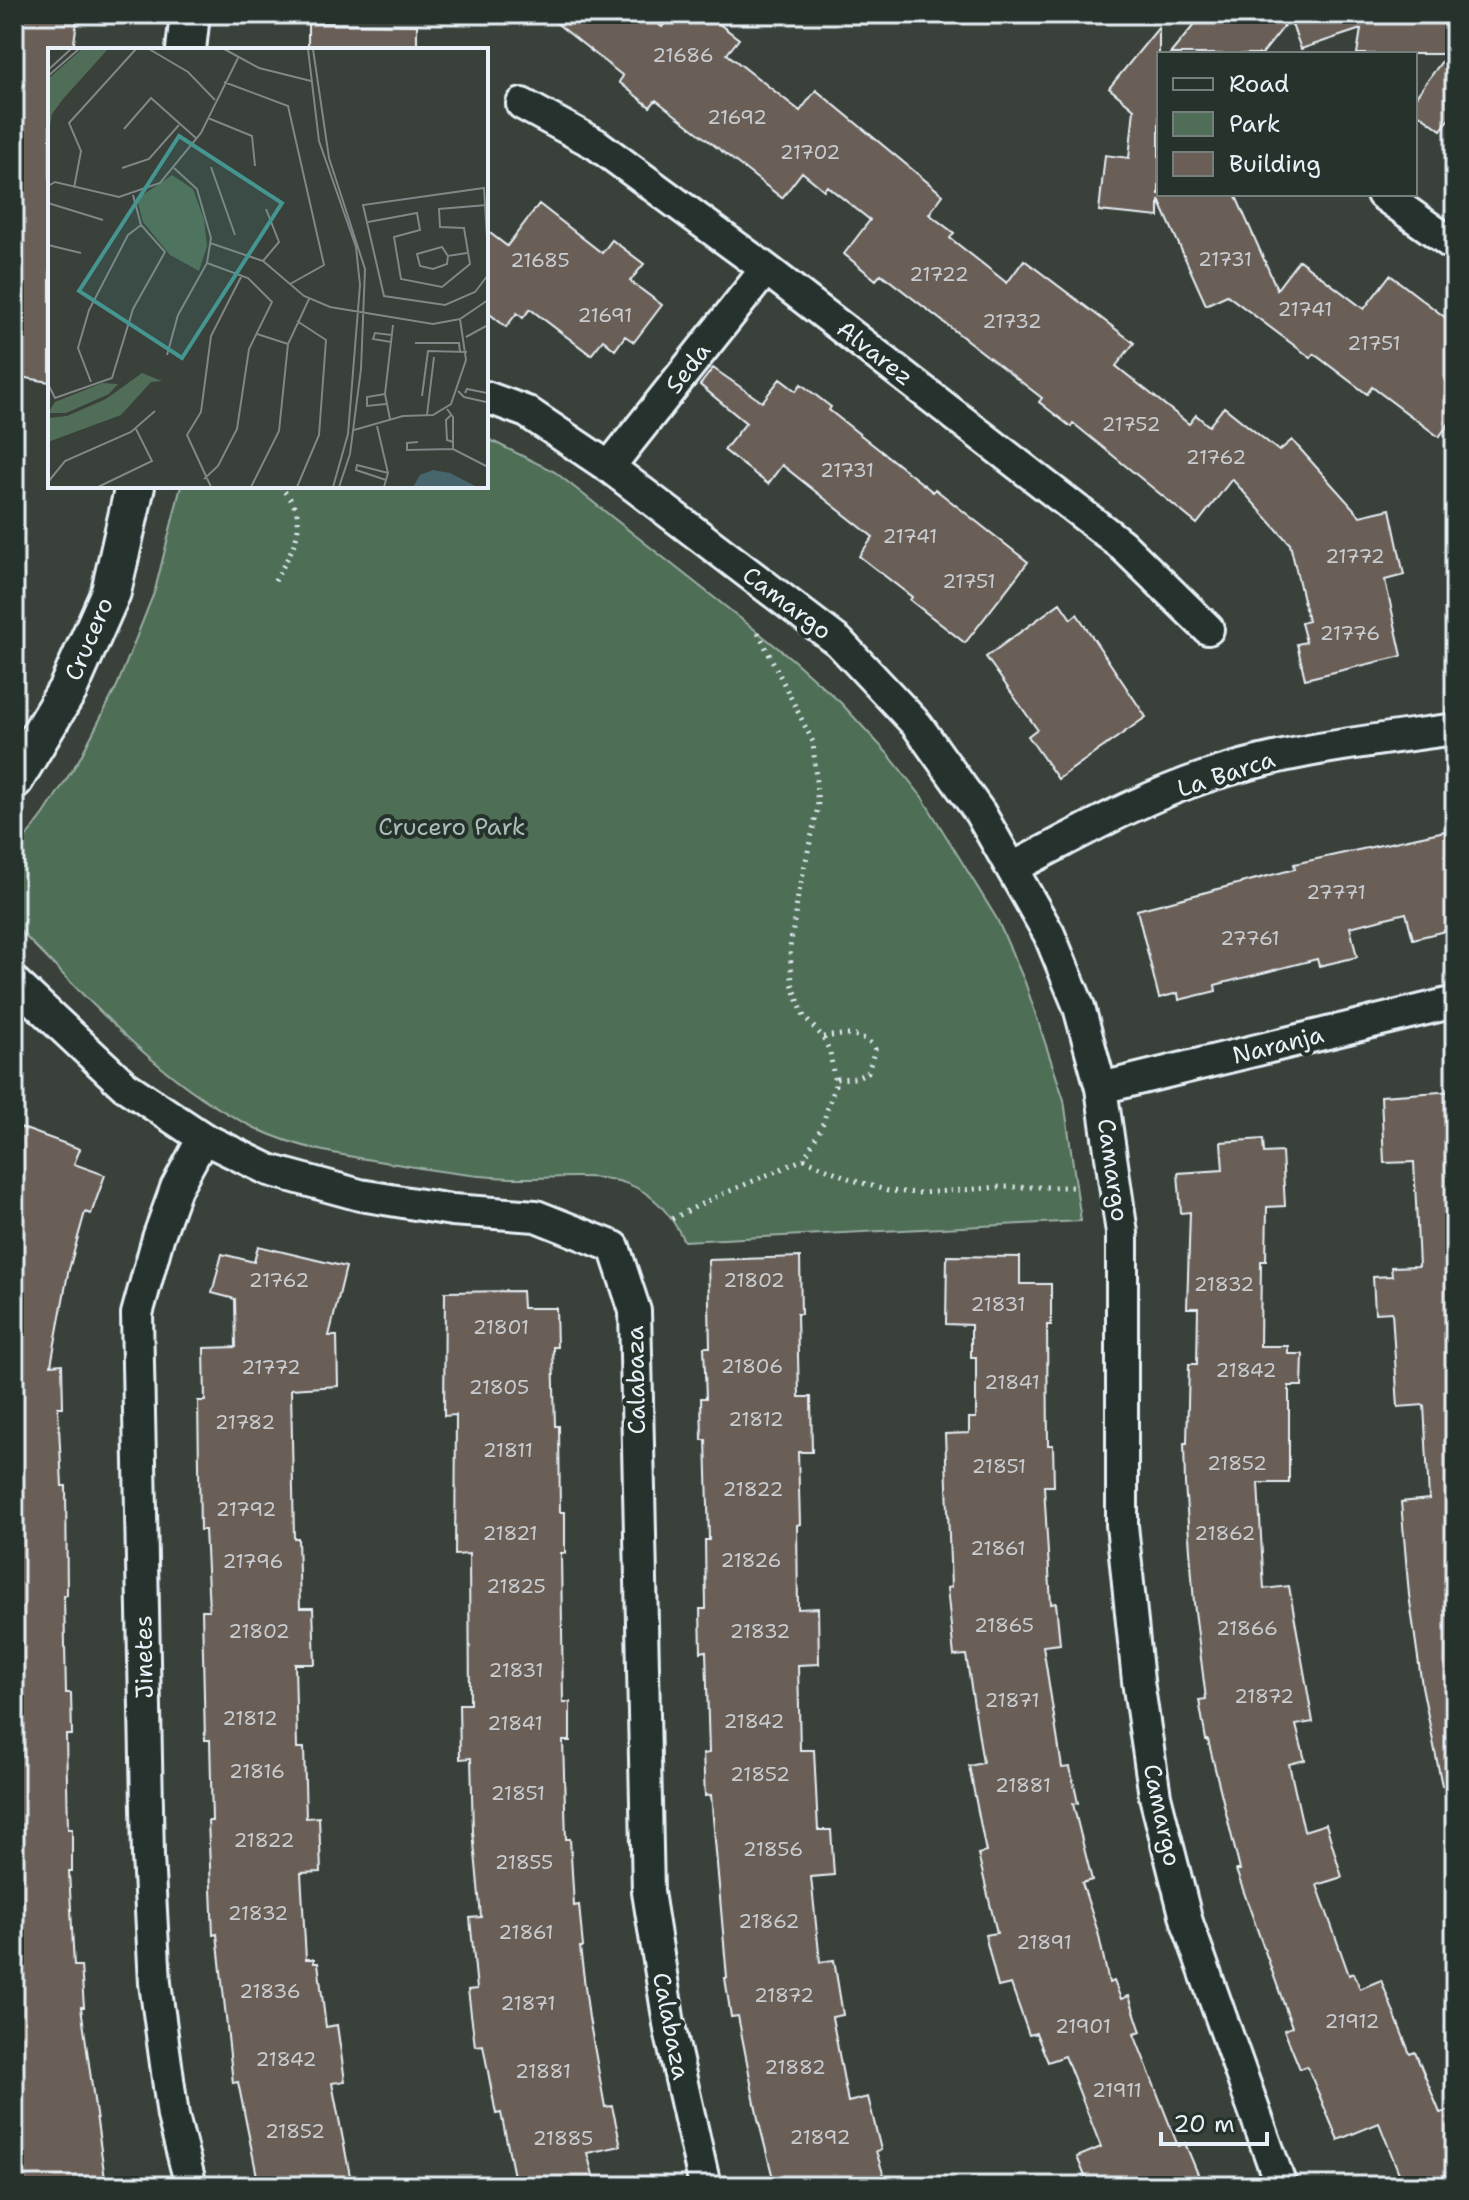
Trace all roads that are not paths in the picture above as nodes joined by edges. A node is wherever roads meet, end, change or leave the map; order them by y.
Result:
1 (190, 14) edge
2 (186, 48) edge
3 (522, 104) dead end
4 (1385, 196) edge
5 (1455, 246) edge
6 (766, 269) junction
7 (488, 398) edge
8 (609, 467) junction
9 (135, 488) edge
10 (1208, 629) dead end
11 (1455, 729) edge
12 (14, 779) edge
13 (1012, 868) junction
14 (14, 982) edge
15 (1455, 1002) edge
16 (1101, 1088) junction
17 (203, 1138) junction
18 (191, 2186) edge
19 (705, 2186) edge
20 (1281, 2186) edge

1 - 2 street
3 - 6 street, Alvarez
4 - 5 street
6 - 8 street, Seda
6 - 10 street, Alvarez
7 - 8 street, Camargo
8 - 13 street, Camargo
9 - 12 street, Crucero
11 - 13 street, La Barca
13 - 16 street, Camargo
14 - 17 street, Calabaza
15 - 16 street, Naranja
16 - 20 street, Camargo
17 - 18 street, Jinetes
17 - 19 street, Calabaza

